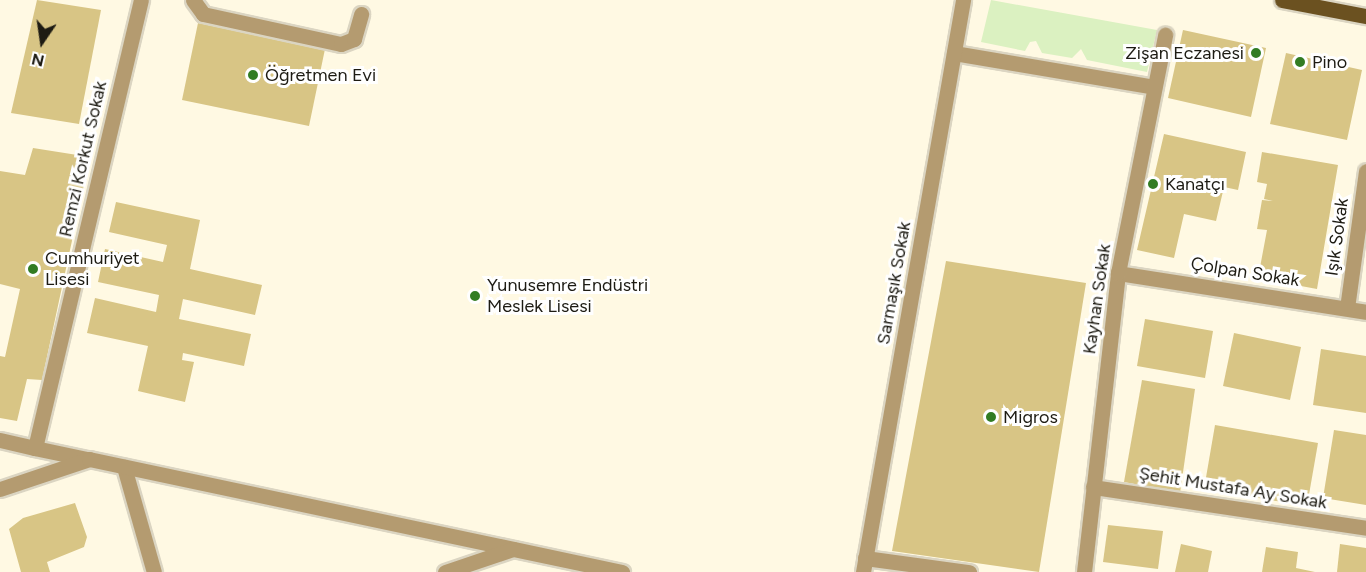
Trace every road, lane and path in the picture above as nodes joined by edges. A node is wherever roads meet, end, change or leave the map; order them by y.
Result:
1 (141, 0) edge
2 (193, 0) edge
3 (963, 0) edge
4 (1282, 0) edge
5 (361, 14) dead end
6 (1366, 16) edge
7 (1165, 34) dead end
8 (954, 53) junction
9 (1154, 87) junction
10 (1366, 171) edge
11 (1118, 273) junction
12 (1347, 308) junction
13 (1366, 312) edge
14 (0, 440) edge
15 (35, 448) junction
16 (89, 459) junction
17 (124, 467) junction
18 (1093, 487) junction
19 (0, 489) edge
20 (1366, 528) edge
21 (514, 549) junction
22 (864, 565) edge
23 (154, 572) edge
24 (445, 572) edge
25 (622, 572) edge
26 (969, 572) edge
27 (1084, 572) edge

1 - 15 street, Remzi Korkut Sokak
2 - 5 street
3 - 8 street, Sarmaşık Sokak
4 - 6 main road
7 - 9 street, Kayhan Sokak
8 - 9 street
8 - 22 street, Sarmaşık Sokak
9 - 11 street, Kayhan Sokak
10 - 12 street, Işık Sokak
11 - 12 street, Çolpan Sokak
11 - 18 street, Kayhan Sokak
12 - 13 street, Çolpan Sokak
14 - 15 street
15 - 16 street
16 - 17 street
16 - 19 street
17 - 21 street
17 - 23 street
18 - 20 street, Şehit Mustafa Ay Sokak
18 - 27 street, Kayhan Sokak
21 - 24 street
21 - 25 street
22 - 26 street

